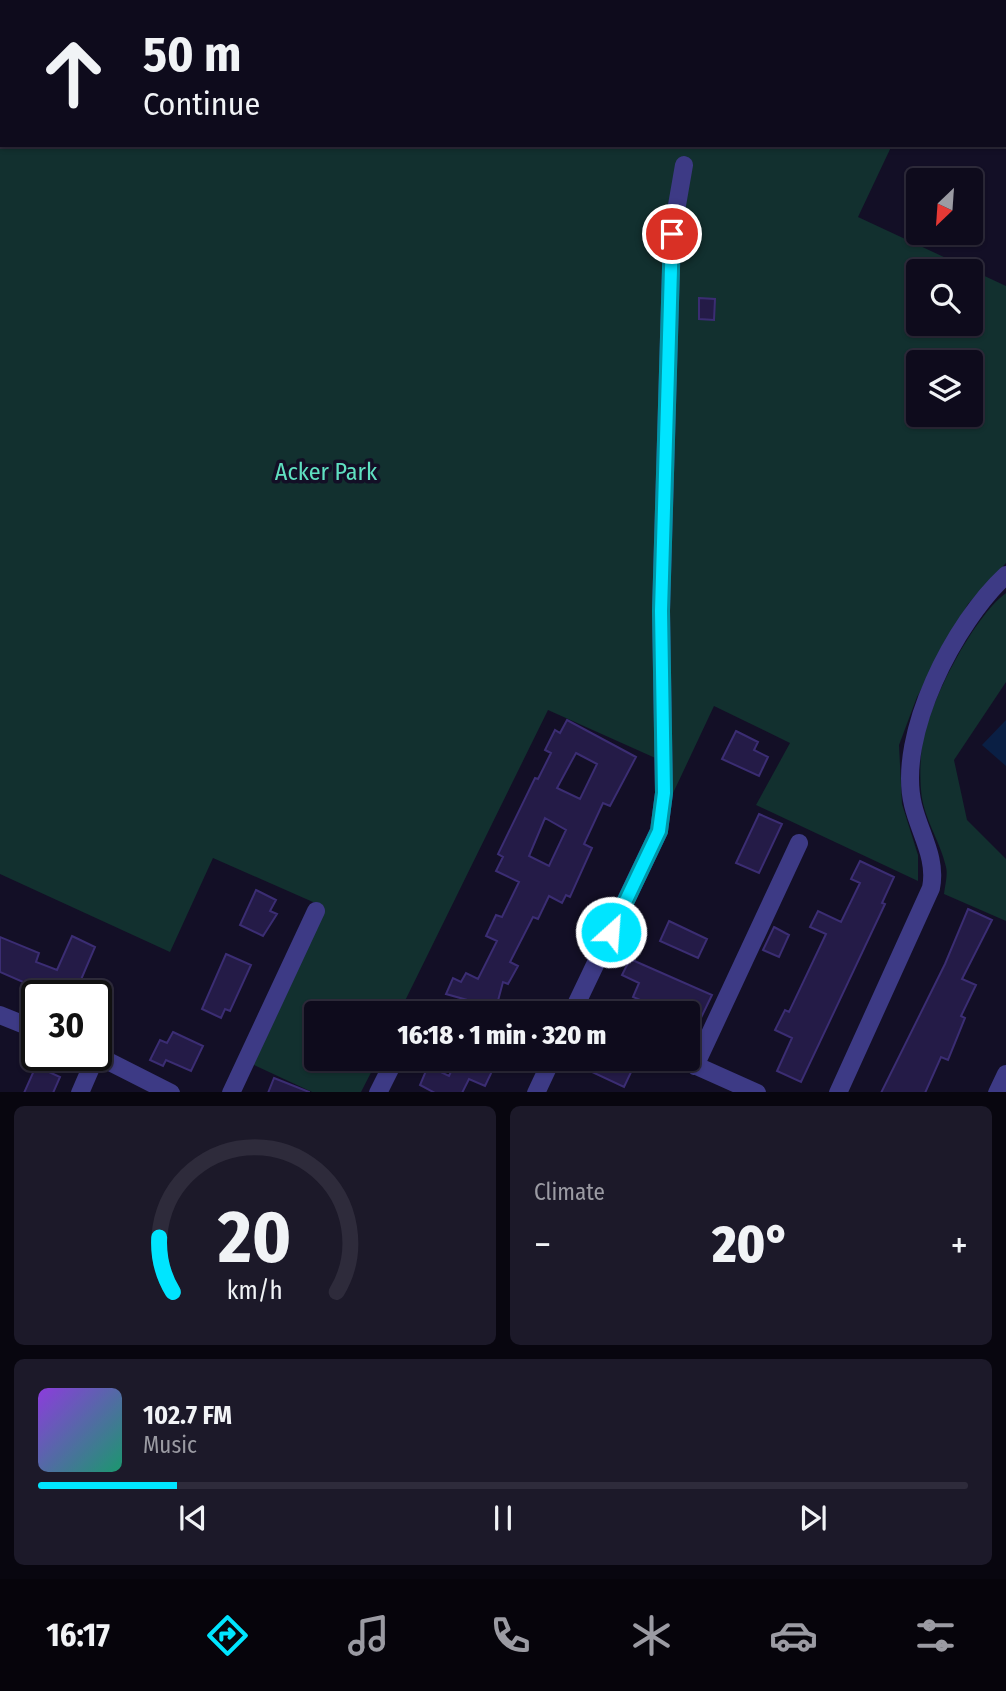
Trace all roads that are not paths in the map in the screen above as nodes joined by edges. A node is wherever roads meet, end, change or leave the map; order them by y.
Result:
1 (684, 165) dead end
2 (1006, 575) edge
3 (799, 844) dead end
4 (316, 911) dead end
5 (582, 1001) edge
6 (0, 1015) edge
7 (21, 1024) edge
8 (700, 1038) edge
9 (112, 1063) edge
10 (700, 1067) edge
11 (89, 1071) edge
12 (388, 1071) edge
13 (546, 1071) edge
14 (1006, 1074) edge
15 (80, 1092) edge
16 (169, 1092) edge
17 (232, 1092) edge
18 (378, 1092) edge
19 (536, 1092) edge
20 (755, 1092) edge
21 (838, 1092) edge
22 (997, 1092) edge

1 - 5 street
2 - 21 street
3 - 8 street
4 - 17 street
6 - 7 street
9 - 16 street
10 - 20 street
11 - 15 street
12 - 18 street
13 - 19 street
14 - 22 street

